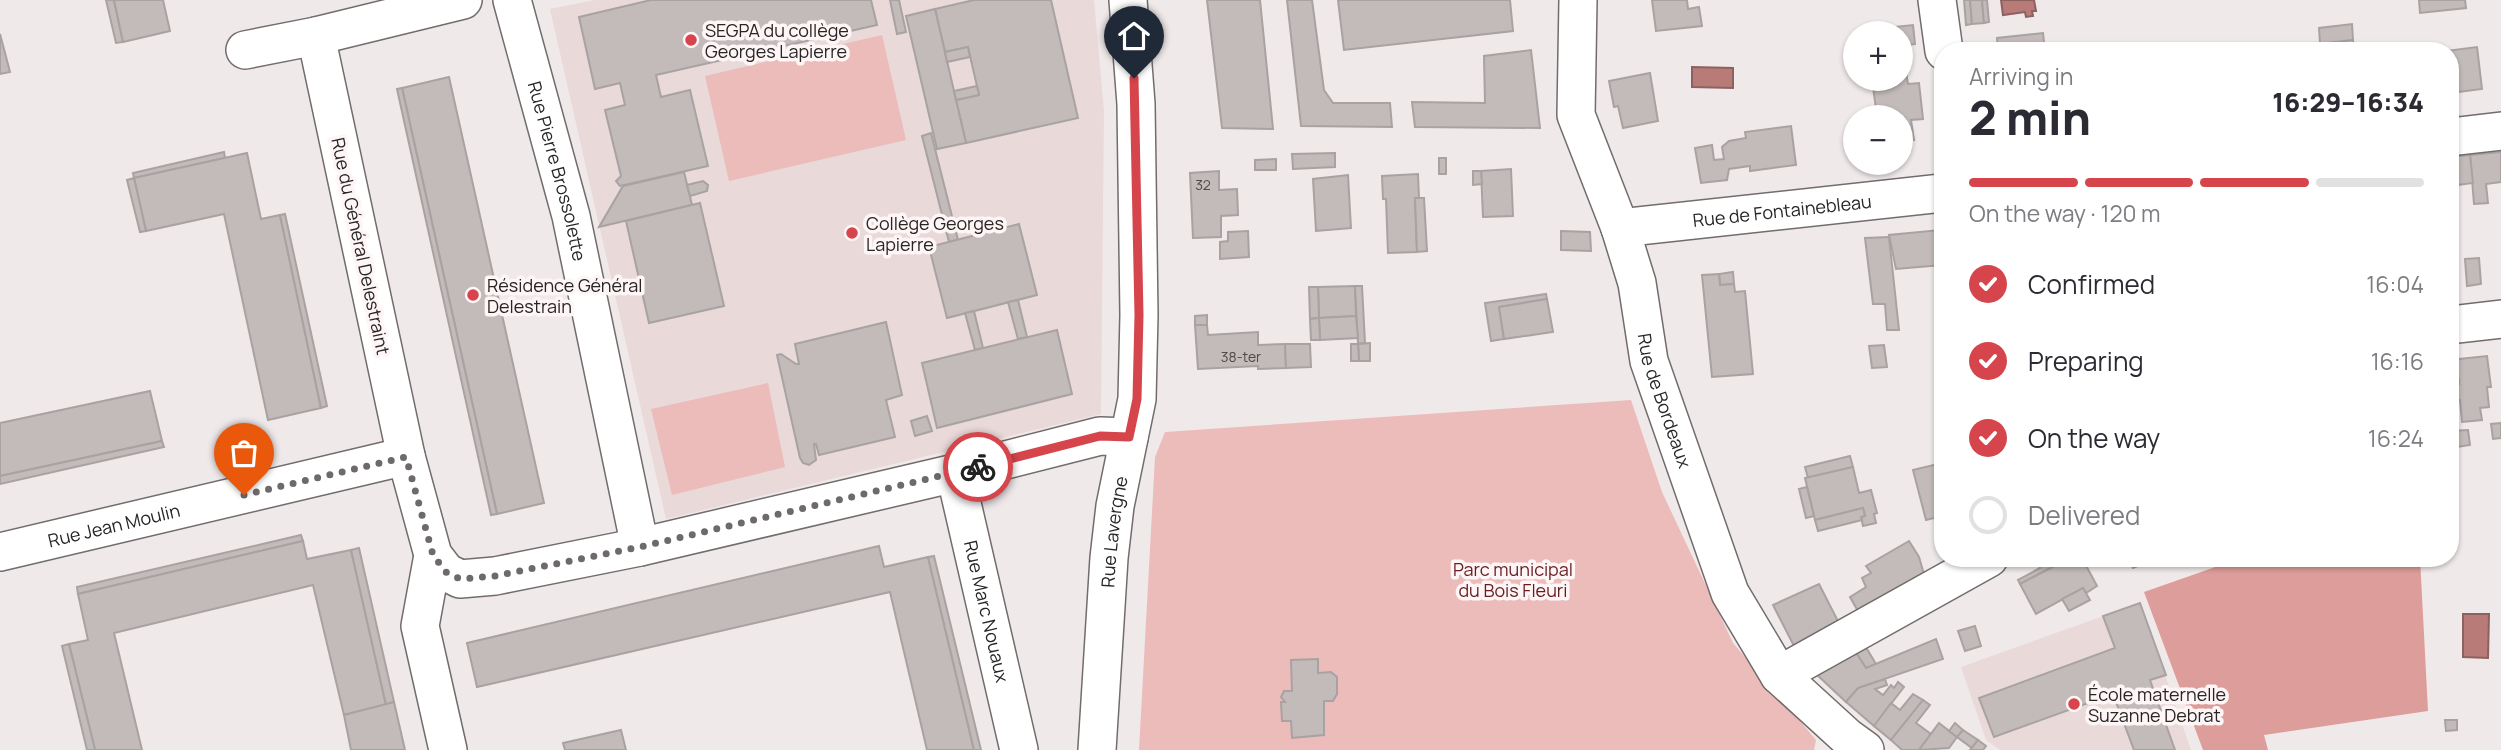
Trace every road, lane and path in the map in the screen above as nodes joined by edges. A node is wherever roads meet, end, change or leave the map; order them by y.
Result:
1 (463, 0) edge
2 (512, 0) edge
3 (1128, 0) edge
4 (1577, 0) edge
5 (1937, 0) edge
6 (316, 36) junction
7 (1943, 42) edge
8 (244, 50) dead end
9 (2501, 131) edge
10 (2459, 136) edge
11 (1934, 194) edge
12 (1620, 228) junction
13 (2501, 319) edge
14 (2459, 324) edge
15 (1129, 437) junction
16 (406, 457) junction
17 (955, 473) junction
18 (640, 547) junction
19 (0, 552) edge
20 (433, 555) junction
21 (1973, 567) edge
22 (1779, 675) junction
23 (1852, 746) edge
24 (448, 750) edge
25 (1019, 750) edge
26 (1097, 750) edge

1 - 6 street
2 - 18 street, Rue Pierre Brossolette
3 - 15 street, Rue Lavergne
4 - 12 street, Rue de Bordeaux
5 - 7 street
6 - 8 street
6 - 16 street, Rue du Général Delestraint
9 - 10 street
11 - 12 street, Rue de Fontainebleau
12 - 22 street, Rue de Bordeaux
13 - 14 street
15 - 17 street
15 - 26 street, Rue Lavergne
16 - 19 street, Rue Jean Moulin
16 - 20 street
17 - 18 street
17 - 25 street, Rue Marc Nouaux
18 - 20 street
20 - 24 street
21 - 22 street
22 - 23 street, Rue de Bordeaux

